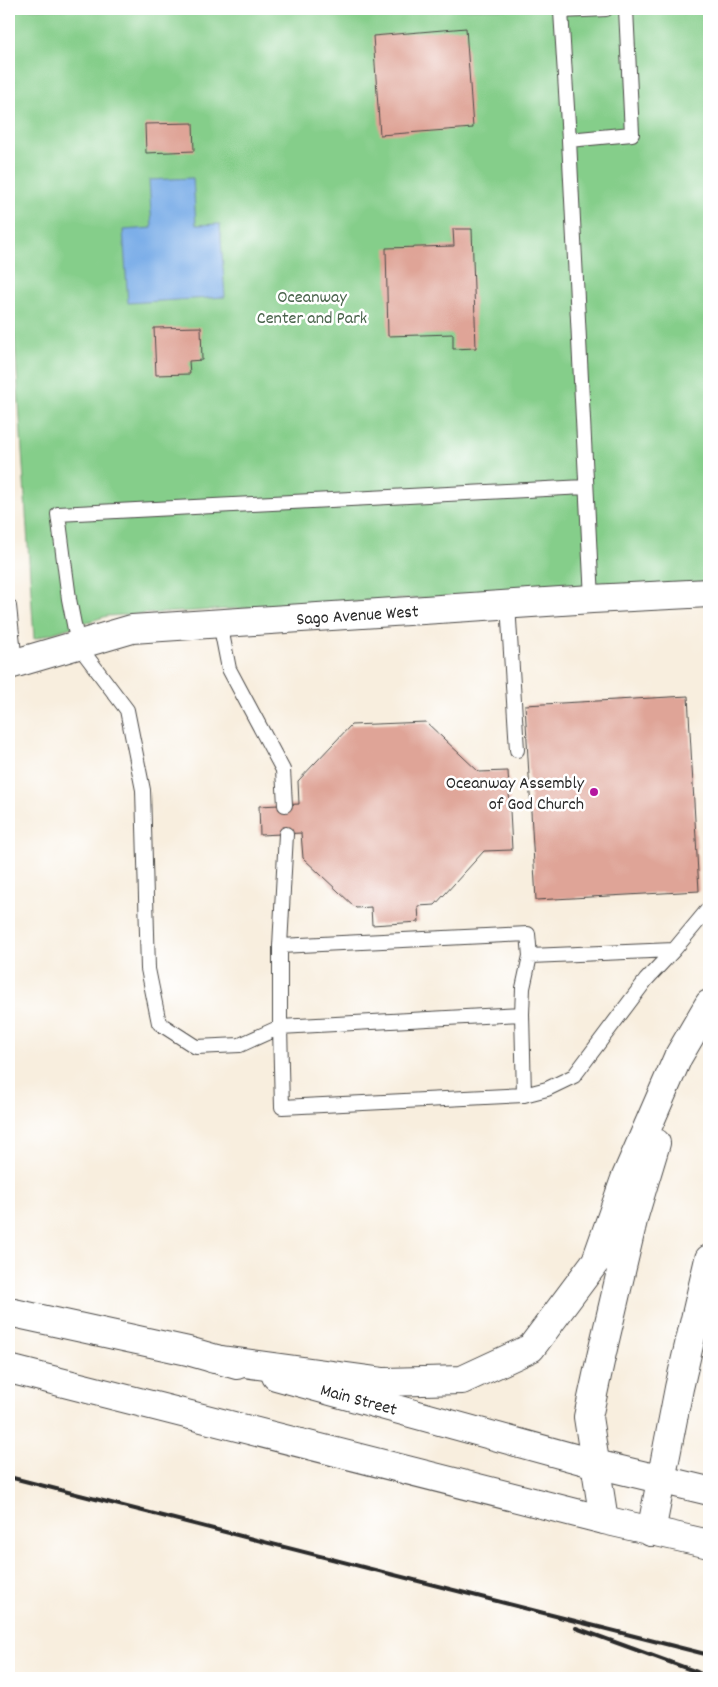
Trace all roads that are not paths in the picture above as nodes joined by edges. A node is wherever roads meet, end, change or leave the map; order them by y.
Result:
1 (606, 9) edge
2 (626, 9) edge
3 (569, 140) junction
4 (585, 487) junction
5 (709, 593) edge
6 (592, 599) junction
7 (508, 604) junction
8 (9, 606) edge
9 (220, 623) junction
10 (78, 645) junction
11 (12, 664) edge
12 (516, 750) dead end
13 (284, 805) dead end
14 (286, 834) dead end
15 (709, 908) edge
16 (280, 946) junction
17 (674, 950) junction
18 (530, 956) junction
19 (709, 1004) edge
20 (522, 1014) junction
21 (280, 1027) junction
22 (678, 1057) junction
23 (524, 1095) junction
24 (709, 1259) edge
25 (9, 1312) edge
26 (214, 1359) junction
27 (9, 1369) edge
28 (596, 1464) junction
29 (660, 1479) junction
30 (709, 1491) edge
31 (604, 1520) junction
32 (651, 1532) junction
33 (709, 1544) edge

1 - 3 lane
2 - 3 lane
3 - 4 lane
4 - 6 lane
4 - 10 lane
5 - 6 main road, Sago Avenue West
6 - 7 main road, Sago Avenue West
7 - 9 main road, Sago Avenue West
7 - 12 lane
8 - 11 lane
9 - 10 main road, Sago Avenue West
9 - 13 lane
10 - 11 main road, Sago Avenue West
10 - 21 lane
14 - 16 lane
15 - 17 lane
16 - 18 lane
16 - 21 lane
17 - 18 lane
17 - 23 lane
18 - 20 lane
19 - 22 main road
20 - 21 lane
20 - 23 lane
21 - 23 lane
22 - 26 main road
22 - 28 main road
24 - 29 main road
25 - 26 main road, Main Street
26 - 28 main road, Main Street
27 - 31 main road
28 - 29 main road, Main Street
28 - 31 main road
29 - 30 main road, Main Street
29 - 32 main road
31 - 32 main road
32 - 33 main road

